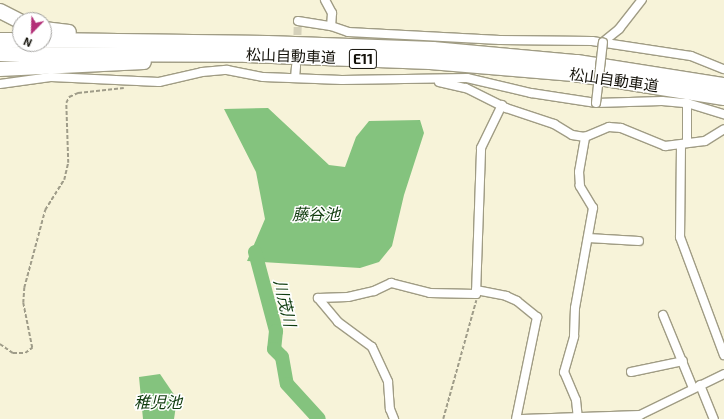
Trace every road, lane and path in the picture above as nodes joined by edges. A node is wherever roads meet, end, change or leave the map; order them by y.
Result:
1 (325, 0) edge
2 (642, 0) edge
3 (0, 11) edge
4 (12, 17) edge
5 (298, 21) dead end
6 (330, 26) junction
7 (52, 30) edge
8 (0, 40) edge
9 (12, 40) edge
10 (52, 40) edge
11 (603, 42) junction
12 (267, 43) junction
13 (0, 54) edge
14 (286, 56) junction
15 (296, 66) dead end
16 (724, 68) edge
17 (0, 69) edge
18 (295, 78) junction
19 (426, 79) junction
20 (135, 82) junction
21 (0, 84) edge
22 (724, 85) edge
23 (724, 98) edge
24 (596, 103) junction
25 (687, 103) junction
26 (502, 105) junction
27 (724, 114) edge
28 (724, 129) edge
29 (585, 137) junction
30 (684, 144) junction
31 (588, 238) junction
32 (638, 241) dead end
33 (476, 292) junction
34 (663, 315) dead end
35 (0, 344) edge
36 (724, 355) edge
37 (683, 361) junction
38 (631, 372) dead end
39 (724, 374) edge
40 (697, 386) junction
41 (578, 418) edge
42 (394, 419) edge
43 (443, 419) edge
44 (516, 419) edge
45 (522, 419) edge
46 (714, 419) edge

1 - 6 street
2 - 11 street
3 - 4 highway
5 - 6 street
6 - 11 street
7 - 12 highway
8 - 9 highway
10 - 12 highway, 松山自動車道 / E11
11 - 16 street
11 - 24 street, bridge
12 - 22 highway, 松山自動車道 / E11
13 - 14 highway, 松山自動車道 / E11
14 - 17 highway
14 - 23 highway, 松山自動車道 / E11
15 - 18 street
18 - 19 street
18 - 20 street
19 - 24 street
19 - 26 street
20 - 21 street
20 - 35 path
24 - 25 street
25 - 27 street
25 - 30 street
26 - 29 street
26 - 33 street
28 - 30 street
29 - 30 street
29 - 31 street
30 - 36 street
31 - 32 street
31 - 41 street
33 - 42 street
33 - 43 path
33 - 44 street
34 - 37 street
37 - 38 street
37 - 40 street
39 - 40 street
40 - 41 street
40 - 46 street
41 - 45 street

